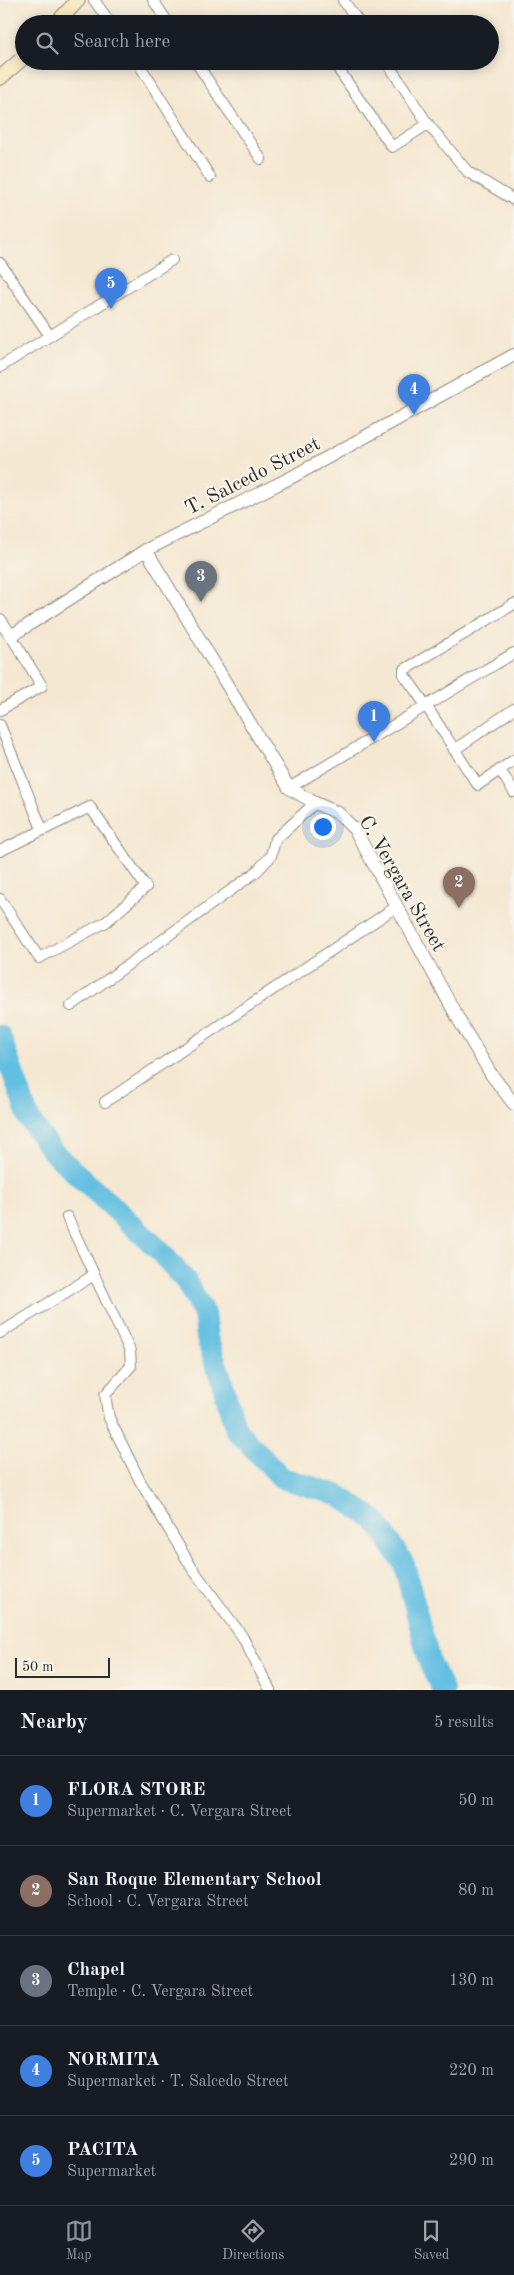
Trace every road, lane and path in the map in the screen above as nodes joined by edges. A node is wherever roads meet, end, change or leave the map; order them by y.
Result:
1 (78, 0) edge
2 (94, 0) edge
3 (153, 0) edge
4 (344, 0) edge
5 (64, 15) edge
6 (105, 15) edge
7 (163, 15) edge
8 (354, 15) edge
9 (15, 65) edge
10 (143, 70) edge
11 (201, 70) edge
12 (338, 70) edge
13 (392, 70) edge
14 (0, 78) edge
15 (428, 124) junction
16 (261, 159) dead end
17 (210, 177) dead end
18 (514, 200) edge
19 (172, 260) dead end
20 (0, 263) edge
21 (50, 336) junction
22 (514, 355) edge
23 (0, 367) edge
24 (146, 550) junction
25 (514, 604) edge
26 (0, 620) edge
27 (11, 636) junction
28 (514, 653) edge
29 (428, 706) junction
30 (514, 709) edge
31 (0, 710) edge
32 (0, 725) edge
33 (454, 750) junction
34 (514, 760) edge
35 (500, 770) junction
36 (289, 788) junction
37 (514, 792) edge
38 (315, 803) junction
39 (42, 829) junction
40 (0, 851) edge
41 (0, 899) edge
42 (396, 907) junction
43 (71, 1006) dead end
44 (105, 1102) dead end
45 (514, 1104) edge
46 (67, 1217) dead end
47 (94, 1275) junction
48 (0, 1332) edge
49 (270, 1690) edge

1 - 5 main road
2 - 6 street
3 - 7 street
4 - 8 street
9 - 14 main road
10 - 17 street
11 - 16 street
12 - 15 street
13 - 15 street
15 - 18 street
19 - 21 street
20 - 21 street
21 - 23 street
22 - 24 street, T. Salcedo Street
24 - 27 street, T. Salcedo Street
24 - 36 street, C. Vergara Street
25 - 29 street
26 - 27 street
27 - 31 street
28 - 29 street
29 - 33 street
29 - 36 street
30 - 33 street
32 - 39 street
33 - 35 street
34 - 35 street
35 - 37 street
36 - 38 street, C. Vergara Street
38 - 42 street, C. Vergara Street
38 - 43 street
39 - 40 street
39 - 41 street
42 - 44 street
42 - 45 street, C. Vergara Street
46 - 47 street
47 - 48 street
47 - 49 street

